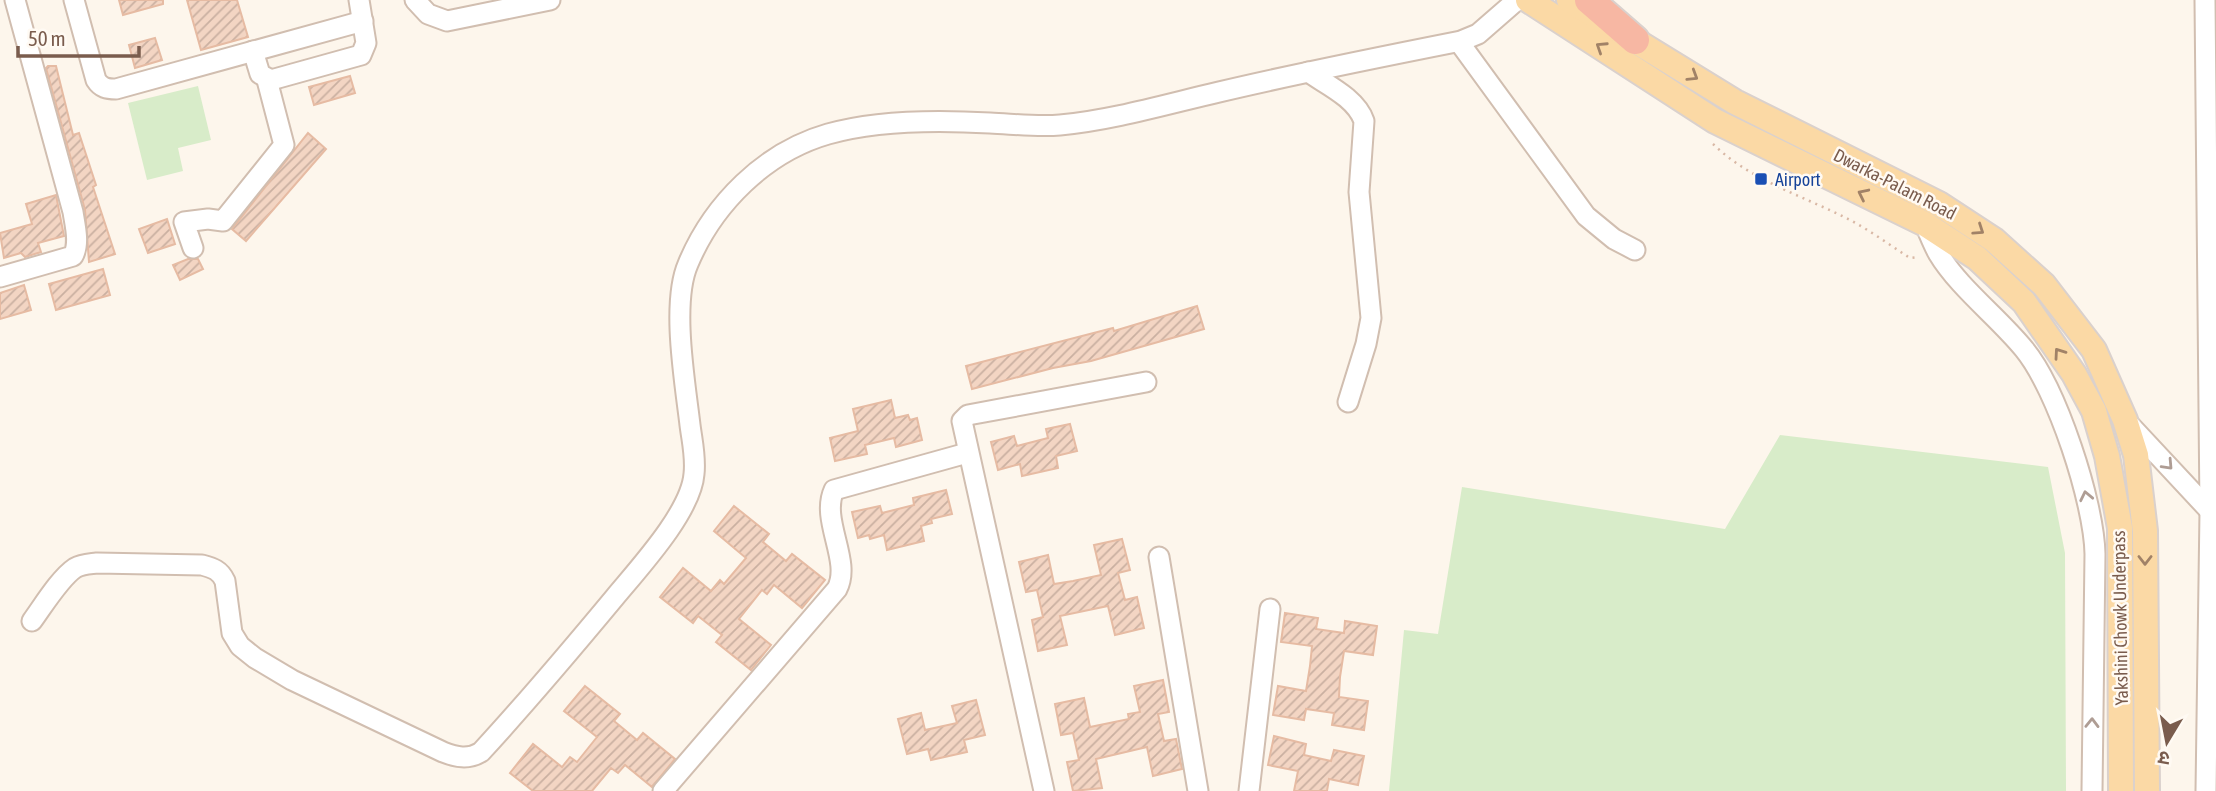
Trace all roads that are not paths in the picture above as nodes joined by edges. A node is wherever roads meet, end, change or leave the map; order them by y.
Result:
1 (15, 0) edge
2 (74, 0) edge
3 (359, 0) edge
4 (415, 0) edge
5 (550, 0) edge
6 (1517, 0) edge
7 (1528, 0) edge
8 (1569, 0) edge
9 (1589, 0) edge
10 (2205, 0) edge
11 (363, 22) junction
12 (1635, 40) junction
13 (1459, 41) junction
14 (253, 51) junction
15 (1308, 72) junction
16 (2211, 76) edge
17 (267, 80) junction
18 (1925, 224) junction
19 (193, 248) dead end
20 (1635, 250) dead end
21 (0, 277) edge
22 (1146, 382) dead end
23 (1348, 402) dead end
24 (2125, 420) junction
25 (967, 453) junction
26 (2210, 511) junction
27 (1158, 556) dead end
28 (1269, 609) dead end
29 (32, 621) dead end
30 (663, 791) edge
31 (1044, 791) edge
32 (1198, 791) edge
33 (1249, 791) edge
34 (2092, 791) edge
35 (2121, 791) edge
36 (2147, 791) edge
37 (2206, 791) edge

1 - 21 street
2 - 14 street
3 - 11 street
4 - 5 street
6 - 13 street
18 -> 7 main road, Dwarka-Palam Road
8 - 12 main road, Dwarka-Palam Road
9 - 12 highway
10 - 16 street
11 - 14 street
11 - 17 street
12 -> 24 main road, Dwarka-Palam Road
13 - 15 street
13 - 20 street
14 - 17 street
15 - 23 street
15 - 29 street
16 - 26 street
17 - 19 street
34 -> 18 street
35 -> 18 main road, Yakshini Chowk Underpass
22 - 25 street
24 -> 26 street
24 -> 36 main road, Yakshini Chowk Underpass
25 - 30 street
25 - 31 street
26 - 37 street
27 - 32 street
28 - 33 street

